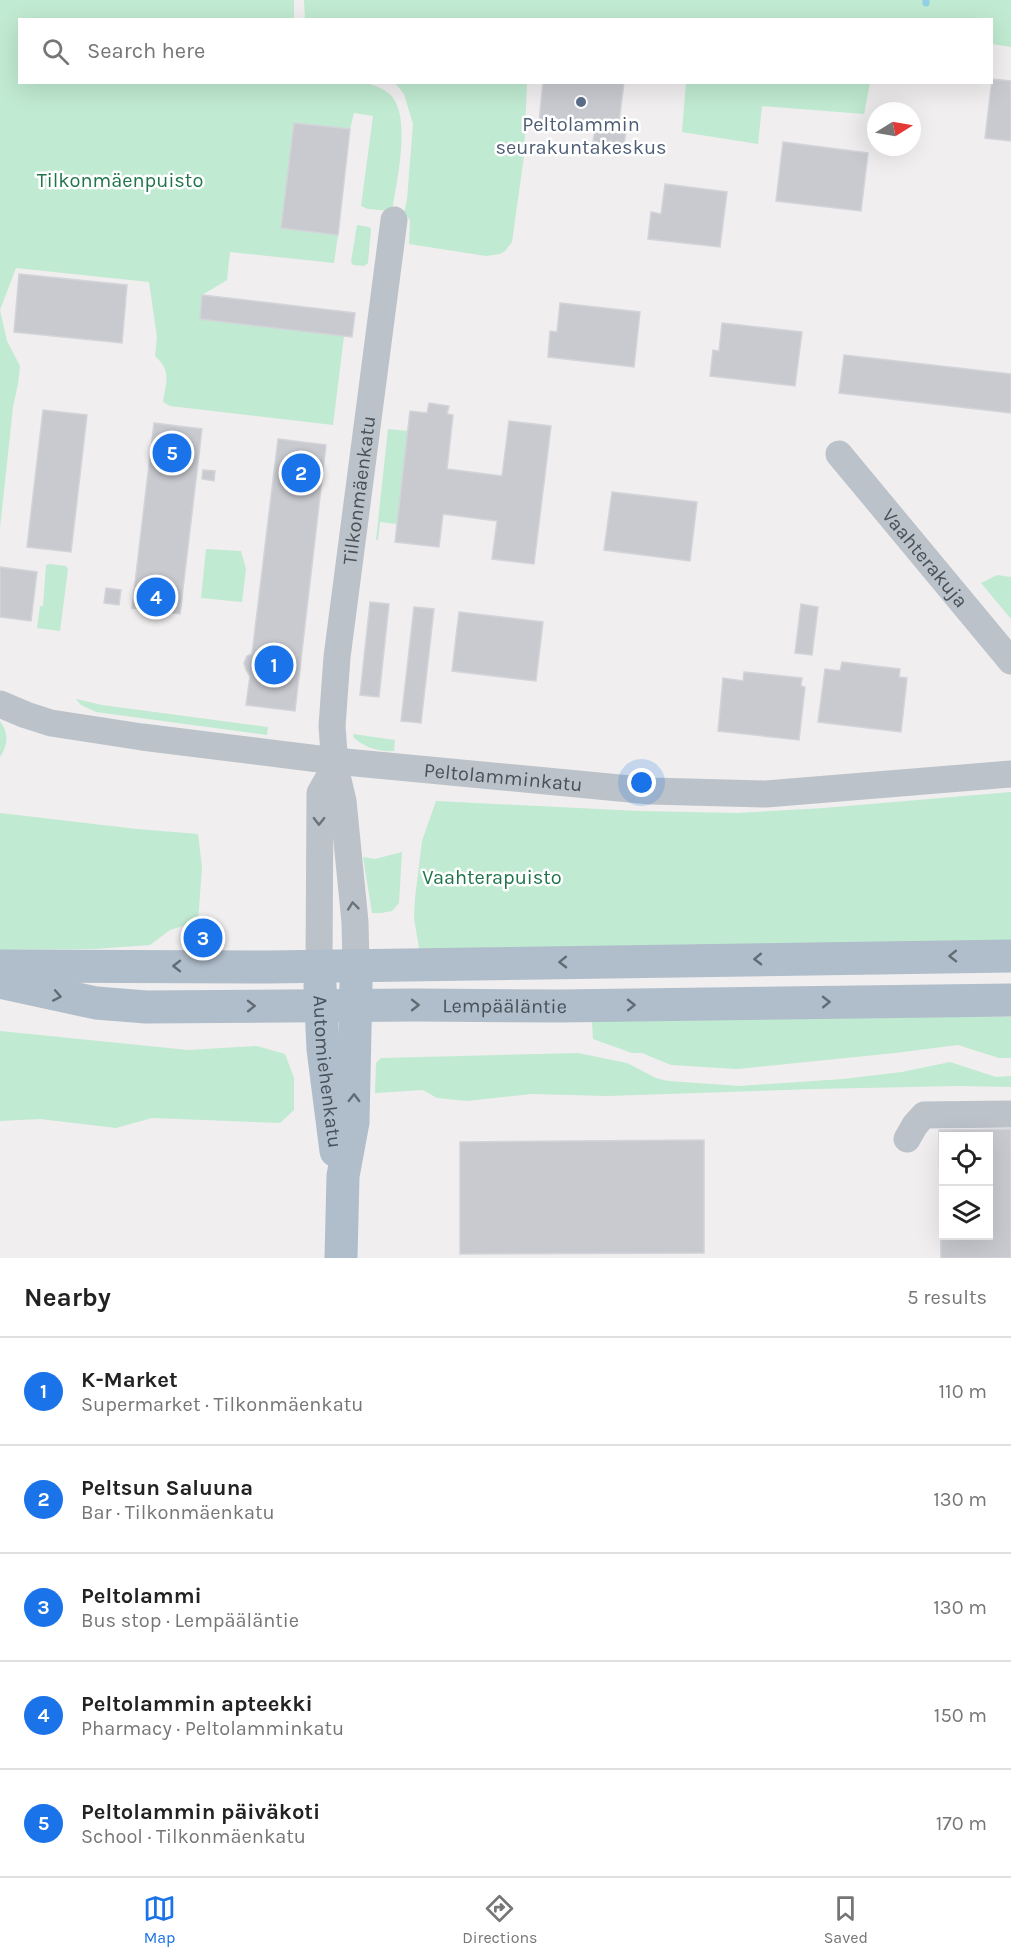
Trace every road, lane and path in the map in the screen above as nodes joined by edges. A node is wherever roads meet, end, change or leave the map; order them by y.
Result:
1 (394, 220) dead end
2 (839, 454) dead end
3 (1011, 661) edge
4 (0, 704) edge
5 (335, 764) junction
6 (1011, 774) edge
7 (1011, 956) edge
8 (356, 964) junction
9 (0, 966) edge
10 (319, 966) junction
11 (0, 982) edge
12 (1011, 1000) edge
13 (356, 1005) junction
14 (320, 1006) junction
15 (1011, 1114) edge
16 (907, 1139) dead end
17 (343, 1176) junction
18 (341, 1258) edge

1 - 5 street, Tilkonmäenkatu
2 - 3 street, Vaahterakuja
4 - 5 street, Peltolamminkatu
5 - 6 street, Peltolamminkatu
8 -> 5 street, Tilkonmäenkatu
5 -> 10 street
7 -> 8 main road, Lempääläntie
8 - 10 main road, Lempääläntie
8 - 13 main road, Tilkonmäenkatu
10 -> 9 main road, Lempääläntie
10 - 14 main road, Automiehenkatu
11 -> 14 main road, Lempääläntie
13 -> 12 main road, Lempääläntie
13 - 14 main road, Lempääläntie
17 -> 13 main road, Automiehenkatu
14 - 17 main road, Automiehenkatu
15 - 16 street
17 - 18 main road, Automiehenkatu

